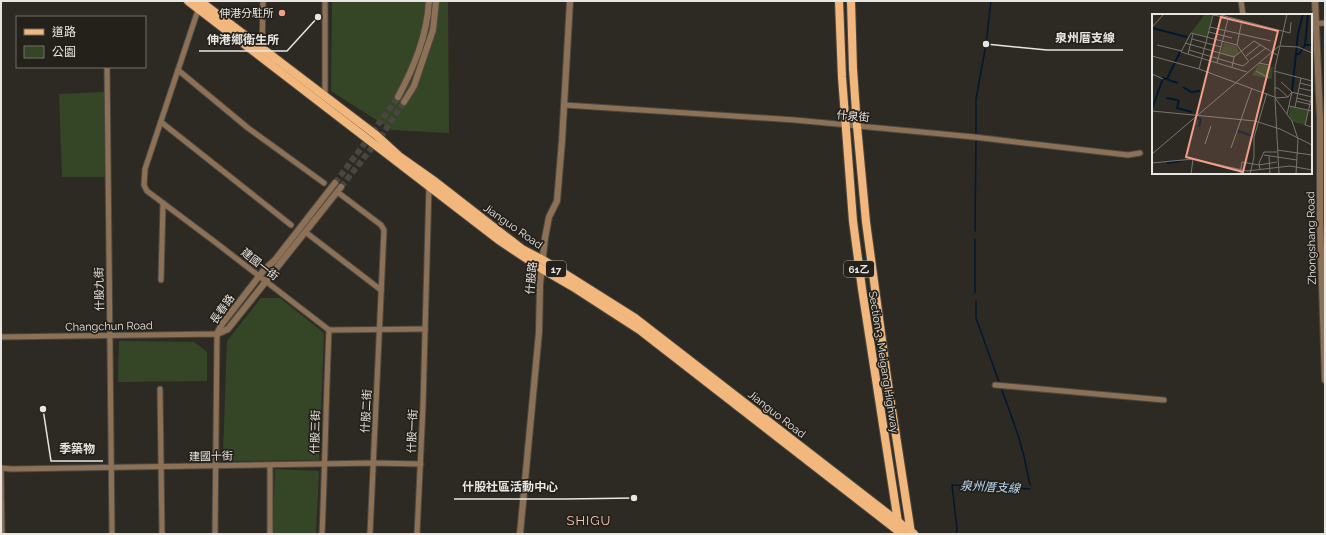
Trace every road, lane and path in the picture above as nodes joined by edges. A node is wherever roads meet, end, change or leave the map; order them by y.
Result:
1 (188, 1) edge
2 (263, 1) edge
3 (325, 1) edge
4 (429, 1) edge
5 (436, 1) edge
6 (570, 1) edge
7 (839, 1) edge
8 (851, 1) edge
9 (1241, 1) edge
10 (1315, 1) edge
11 (200, 3) edge
12 (1243, 14) edge
13 (1325, 23) edge
14 (1314, 24) edge
15 (262, 49) junction
16 (107, 68) edge
17 (178, 70) junction
18 (325, 97) junction
19 (398, 97) tunnel mouth
20 (404, 102) tunnel mouth
21 (564, 105) junction
22 (161, 122) junction
23 (845, 125) junction
24 (857, 126) junction
25 (1140, 153) dead end
26 (324, 183) dead end
27 (334, 183) tunnel mouth
28 (429, 186) junction
29 (341, 187) tunnel mouth
30 (340, 194) dead end
31 (163, 203) junction
32 (291, 224) dead end
33 (308, 234) dead end
34 (543, 260) junction
35 (542, 269) junction
36 (260, 276) junction
37 (161, 280) dead end
38 (266, 281) junction
39 (381, 290) junction
40 (425, 329) junction
41 (329, 330) junction
42 (379, 330) junction
43 (217, 334) junction
44 (110, 336) junction
45 (1, 337) edge
46 (1325, 380) edge
47 (995, 385) dead end
48 (160, 389) dead end
49 (1164, 400) dead end
50 (747, 409) junction
51 (373, 463) junction
52 (325, 464) junction
53 (421, 464) junction
54 (161, 466) junction
55 (216, 466) junction
56 (270, 466) junction
57 (112, 467) junction
58 (1, 469) edge
59 (898, 521) junction
60 (900, 533) edge
61 (912, 533) edge
62 (2, 534) edge
63 (112, 534) edge
64 (162, 534) edge
65 (215, 534) edge
66 (270, 534) edge
67 (322, 534) edge
68 (370, 534) edge
69 (417, 534) edge
70 (520, 534) edge

1 - 11 main road, Jianguo Road / 17
2 - 15 street
3 - 18 street
4 - 19 street
5 - 20 street
6 - 21 street, 什股路
7 - 23 main road, Section 3, Meigang Highway / 61乙
8 - 24 main road, Section 3, Meigang Highway / 61乙
9 - 12 street
10 - 14 street, Zhongshang Road
11 - 15 main road, Jianguo Road / 17
11 - 17 street, 建國一街
11 - 28 main road, Jianguo Road / 17
13 - 14 street
14 - 46 street, Zhongshang Road
15 - 18 main road, Jianguo Road / 17
16 - 44 street, 什股九街
17 - 22 street, 建國一街
17 - 26 street
18 - 34 main road, Jianguo Road / 17
21 - 23 street, 什泉街
21 - 34 street, 什股路
22 - 31 street, 建國一街
22 - 32 street
23 - 24 street, 什泉街
23 - 59 main road, Section 3, Meigang Highway / 61乙
24 - 25 street, 什泉街
24 - 61 main road, Section 3, Meigang Highway / 61乙
27 - 36 street, 長春路
28 - 35 main road, Jianguo Road / 17
28 - 40 street
29 - 38 street, 長春路
30 - 39 street, 什股二街
31 - 36 street, 建國一街
31 - 37 street
33 - 39 street
34 - 35 street, 什股路
34 - 50 main road, Jianguo Road / 17
35 - 50 main road, Jianguo Road / 17
35 - 70 street, 什股路
36 - 38 street, 建國一街
36 - 43 street, 長春路
38 - 41 street, 建國一街
38 - 43 street, 長春路
39 - 42 street, 什股二街
40 - 42 street
40 - 53 street, 什股一街
41 - 42 street
41 - 52 street, 什股三街
42 - 51 street, 什股二街
43 - 44 street, Changchun Road
43 - 55 street
44 - 45 street, Changchun Road
44 - 57 street, 什股九街
47 - 49 street
48 - 54 street
50 - 59 main road, Jianguo Road / 17
50 - 60 main road, Jianguo Road / 17
51 - 52 street, 建國十街
51 - 53 street, 建國十街
51 - 68 street, 什股二街
52 - 56 street, 建國十街
52 - 67 street, 什股三街
53 - 69 street, 什股一街
54 - 55 street, 建國十街
54 - 57 street, 建國十街
54 - 64 street
55 - 56 street, 建國十街
55 - 65 street
56 - 66 street
57 - 58 street, 建國十街
57 - 63 street, 什股九街
58 - 62 street
59 - 60 main road, Section 3, Meigang Highway / 61乙
59 - 61 main road, Jianguo Road / 17

